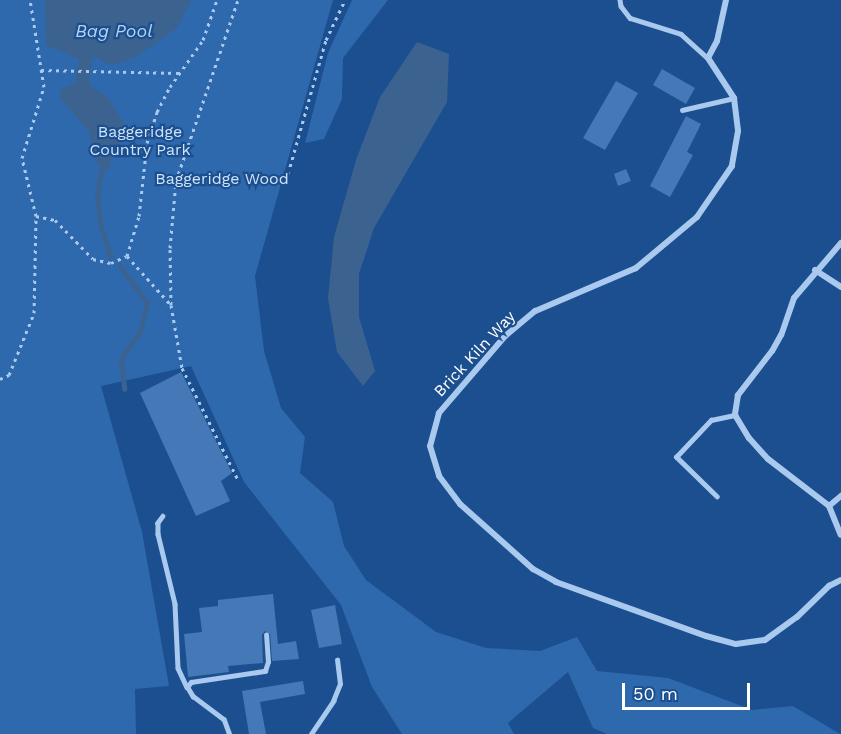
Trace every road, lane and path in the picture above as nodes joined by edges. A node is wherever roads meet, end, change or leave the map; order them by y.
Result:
1 (30, 0) edge
2 (217, 0) edge
3 (238, 0) edge
4 (345, 0) edge
5 (620, 0) edge
6 (726, 0) edge
7 (708, 58) junction
8 (41, 70) junction
9 (179, 74) junction
10 (734, 98) junction
11 (682, 110) dead end
12 (286, 181) dead end
13 (36, 216) junction
14 (841, 243) edge
15 (126, 256) junction
16 (815, 270) junction
17 (841, 287) edge
18 (171, 305) junction
19 (0, 379) edge
20 (735, 415) junction
21 (238, 480) dead end
22 (841, 496) edge
23 (717, 497) dead end
24 (829, 506) junction
25 (163, 516) dead end
26 (841, 535) edge
27 (841, 580) edge
28 (266, 635) dead end
29 (337, 660) dead end
30 (187, 687) junction
31 (229, 734) edge
32 (311, 734) edge

1 - 8 path
2 - 9 path
3 - 18 path
4 - 12 path
5 - 7 lane
6 - 7 street
7 - 10 street, Brick Kiln Way
8 - 9 path
8 - 13 path
9 - 15 path
10 - 11 lane
10 - 27 street, Brick Kiln Way
13 - 15 path
13 - 19 path
14 - 16 street
15 - 18 path
16 - 17 street
16 - 20 street
18 - 21 path
20 - 23 lane
20 - 24 street
22 - 24 street
24 - 26 street
25 - 30 lane
28 - 30 lane
29 - 32 lane
30 - 31 lane

